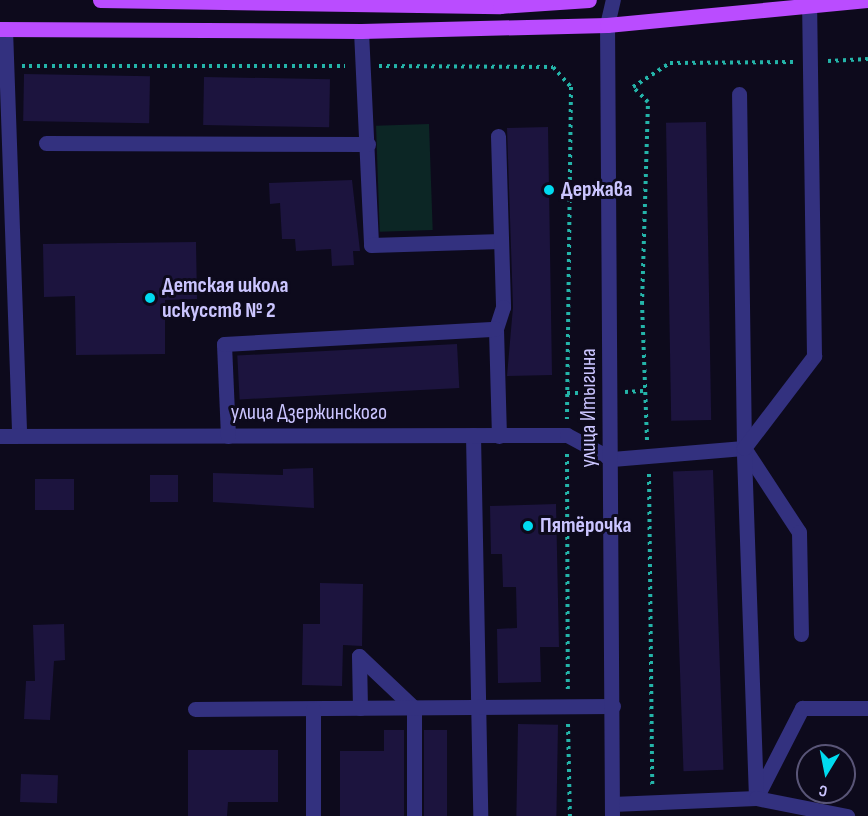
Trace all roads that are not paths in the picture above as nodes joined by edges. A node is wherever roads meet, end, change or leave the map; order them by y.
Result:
1 (100, 0) edge
2 (589, 0) edge
3 (613, 0) edge
4 (868, 0) edge
5 (175, 1) edge
6 (809, 4) junction
7 (607, 25) junction
8 (2, 29) edge
9 (361, 31) junction
10 (739, 94) dead end
11 (498, 136) dead end
12 (46, 143) dead end
13 (368, 144) junction
14 (5, 154) edge
15 (501, 241) junction
16 (496, 329) junction
17 (18, 435) junction
18 (228, 435) junction
19 (473, 435) junction
20 (499, 435) junction
21 (0, 436) edge
22 (744, 448) junction
23 (612, 459) junction
24 (801, 634) dead end
25 (613, 706) junction
26 (360, 708) junction
27 (414, 708) junction
28 (478, 708) junction
29 (868, 708) edge
30 (195, 709) dead end
31 (313, 709) junction
32 (756, 798) junction
33 (612, 810) edge
34 (313, 816) edge
35 (414, 816) edge
36 (480, 816) edge
37 (847, 816) edge

1 - 5 main road
2 - 5 main road
3 - 7 street, улица Итыгина
4 - 6 main road
6 - 7 main road
6 - 22 street
7 - 9 main road
7 - 23 street, улица Итыгина
8 - 9 main road
8 - 14 street
9 - 13 street
10 - 22 street
11 - 15 street
12 - 13 street
13 - 15 street
14 - 17 street
15 - 16 street
16 - 18 street
16 - 20 street
17 - 18 street, улица Дзержинского
17 - 21 street, улица Дзержинского
18 - 19 street, улица Дзержинского
19 - 20 street, улица Дзержинского
19 - 28 street
20 - 23 street, улица Дзержинского
22 - 23 street
22 - 24 street
22 - 32 street
23 - 25 street, улица Итыгина
25 - 28 street
25 - 33 street, улица Итыгина
26 - 27 street
26 - 27 street
26 - 31 street
27 - 28 street
27 - 35 street
28 - 36 street
29 - 32 street
30 - 31 street
31 - 34 street
32 - 33 street
32 - 37 street

